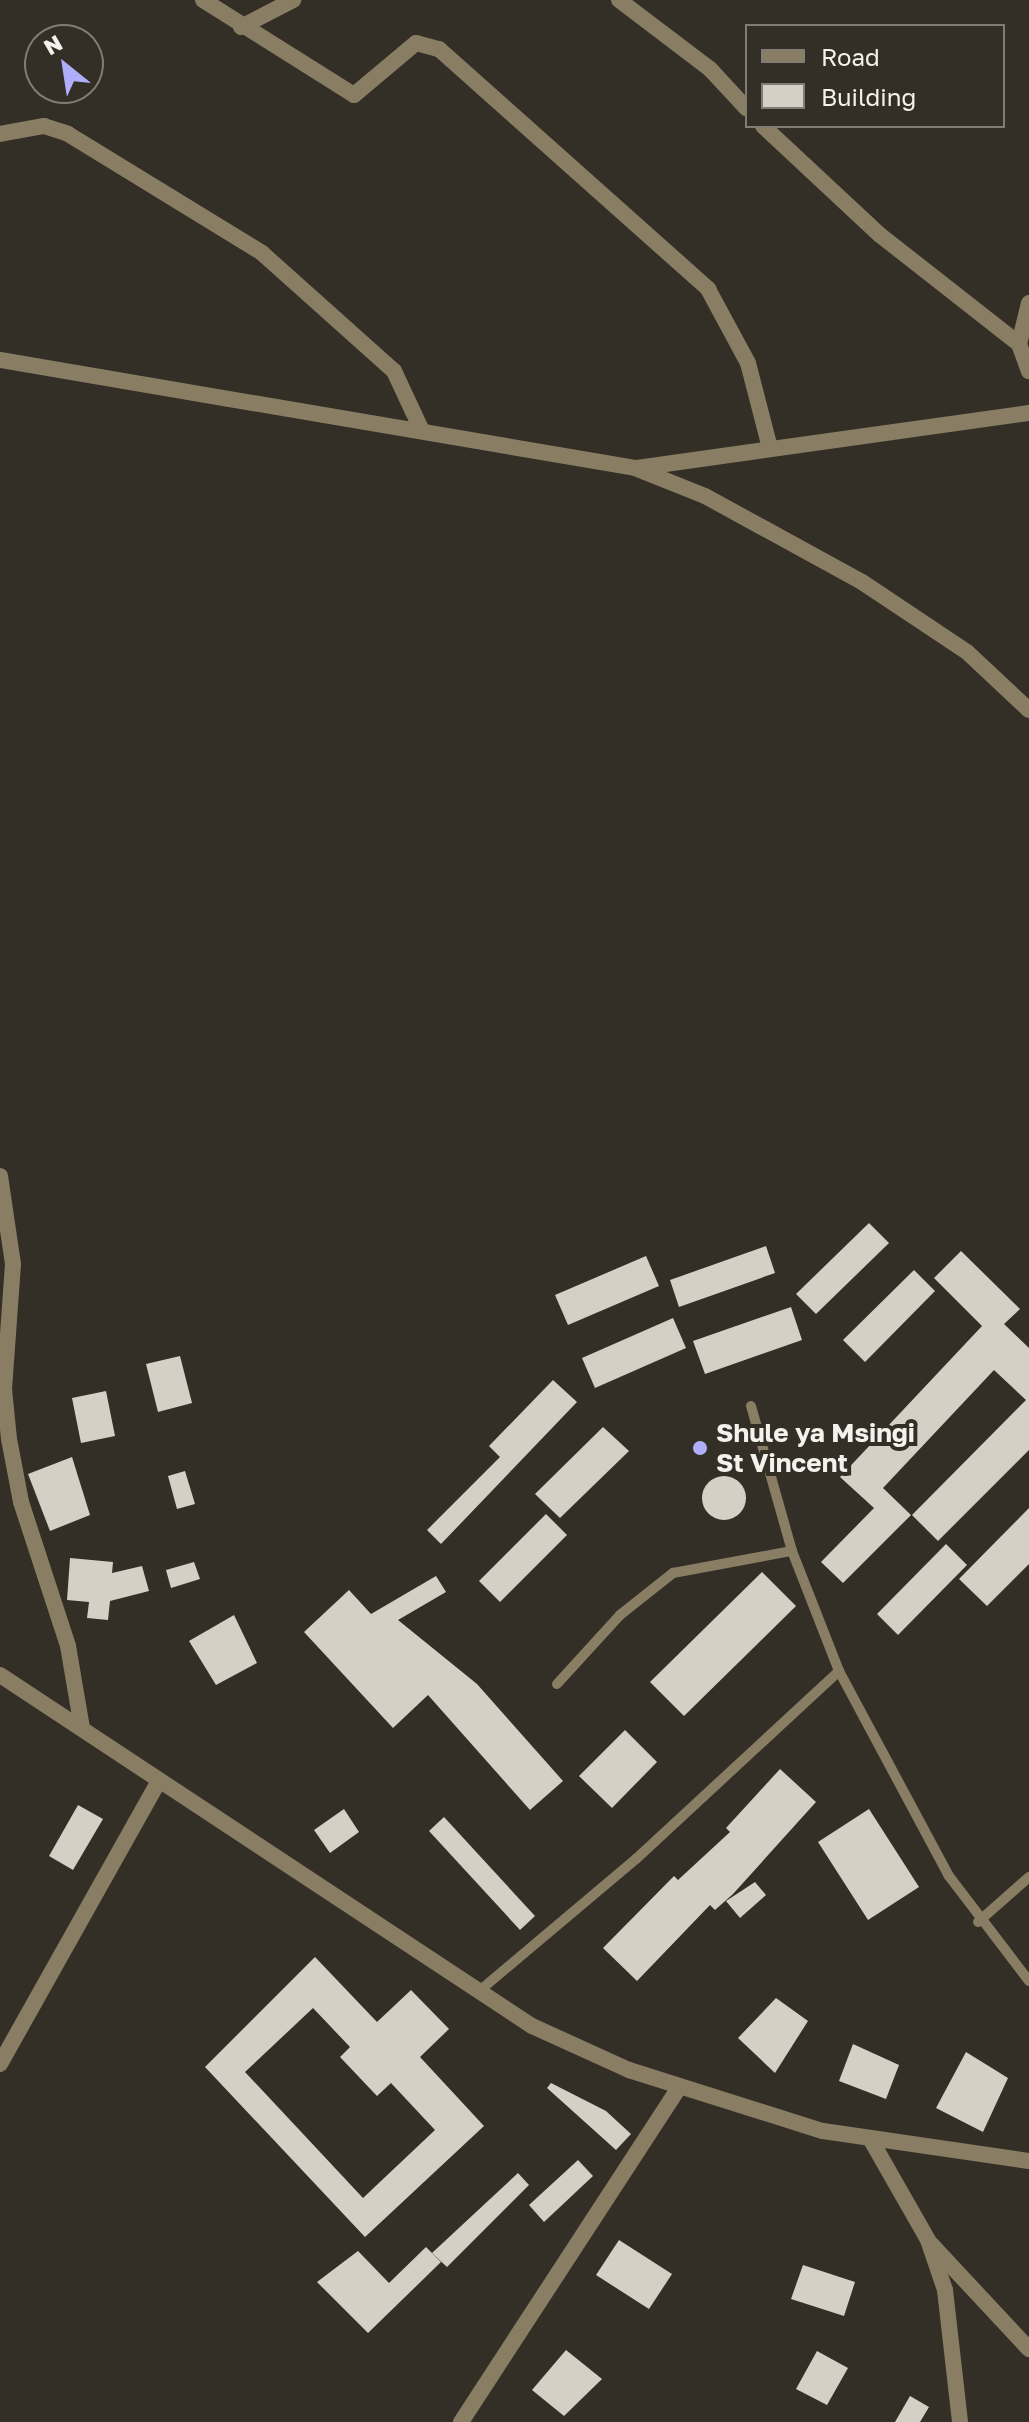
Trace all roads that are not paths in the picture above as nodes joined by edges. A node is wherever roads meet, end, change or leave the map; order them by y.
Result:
1 (203, 0) edge
2 (293, 0) edge
3 (619, 0) edge
4 (241, 27) junction
5 (745, 107) edge
6 (765, 128) edge
7 (0, 134) edge
8 (1029, 303) edge
9 (1019, 344) junction
10 (0, 360) edge
11 (1029, 371) edge
12 (1029, 413) edge
13 (421, 429) junction
14 (769, 444) junction
15 (635, 468) junction
16 (1029, 710) edge
17 (0, 1176) edge
18 (5, 1303) edge
19 (751, 1406) dead end
20 (3, 1416) edge
21 (792, 1551) junction
22 (839, 1671) junction
23 (0, 1675) edge
24 (557, 1684) dead end
25 (82, 1728) junction
26 (157, 1784) junction
27 (1029, 1877) edge
28 (978, 1922) junction
29 (1029, 1981) edge
30 (478, 1992) junction
31 (0, 2064) edge
32 (679, 2087) junction
33 (871, 2140) junction
34 (1029, 2161) edge
35 (928, 2240) junction
36 (1029, 2349) edge
37 (461, 2422) edge
38 (960, 2422) edge

1 - 4 street
2 - 4 street
3 - 5 street
4 - 14 street
6 - 9 street
7 - 13 street
8 - 9 street
9 - 11 street
10 - 13 street
12 - 14 street
13 - 15 street
14 - 15 street
15 - 16 street
17 - 18 street
18 - 20 street
19 - 21 lane
20 - 25 street
21 - 22 lane
21 - 24 lane
22 - 28 lane
22 - 30 lane
23 - 25 street
25 - 26 street
26 - 30 street
26 - 31 street
27 - 28 lane
28 - 29 lane
30 - 32 street
32 - 33 street
32 - 37 street
33 - 34 street
33 - 35 street
35 - 36 street
35 - 38 street

